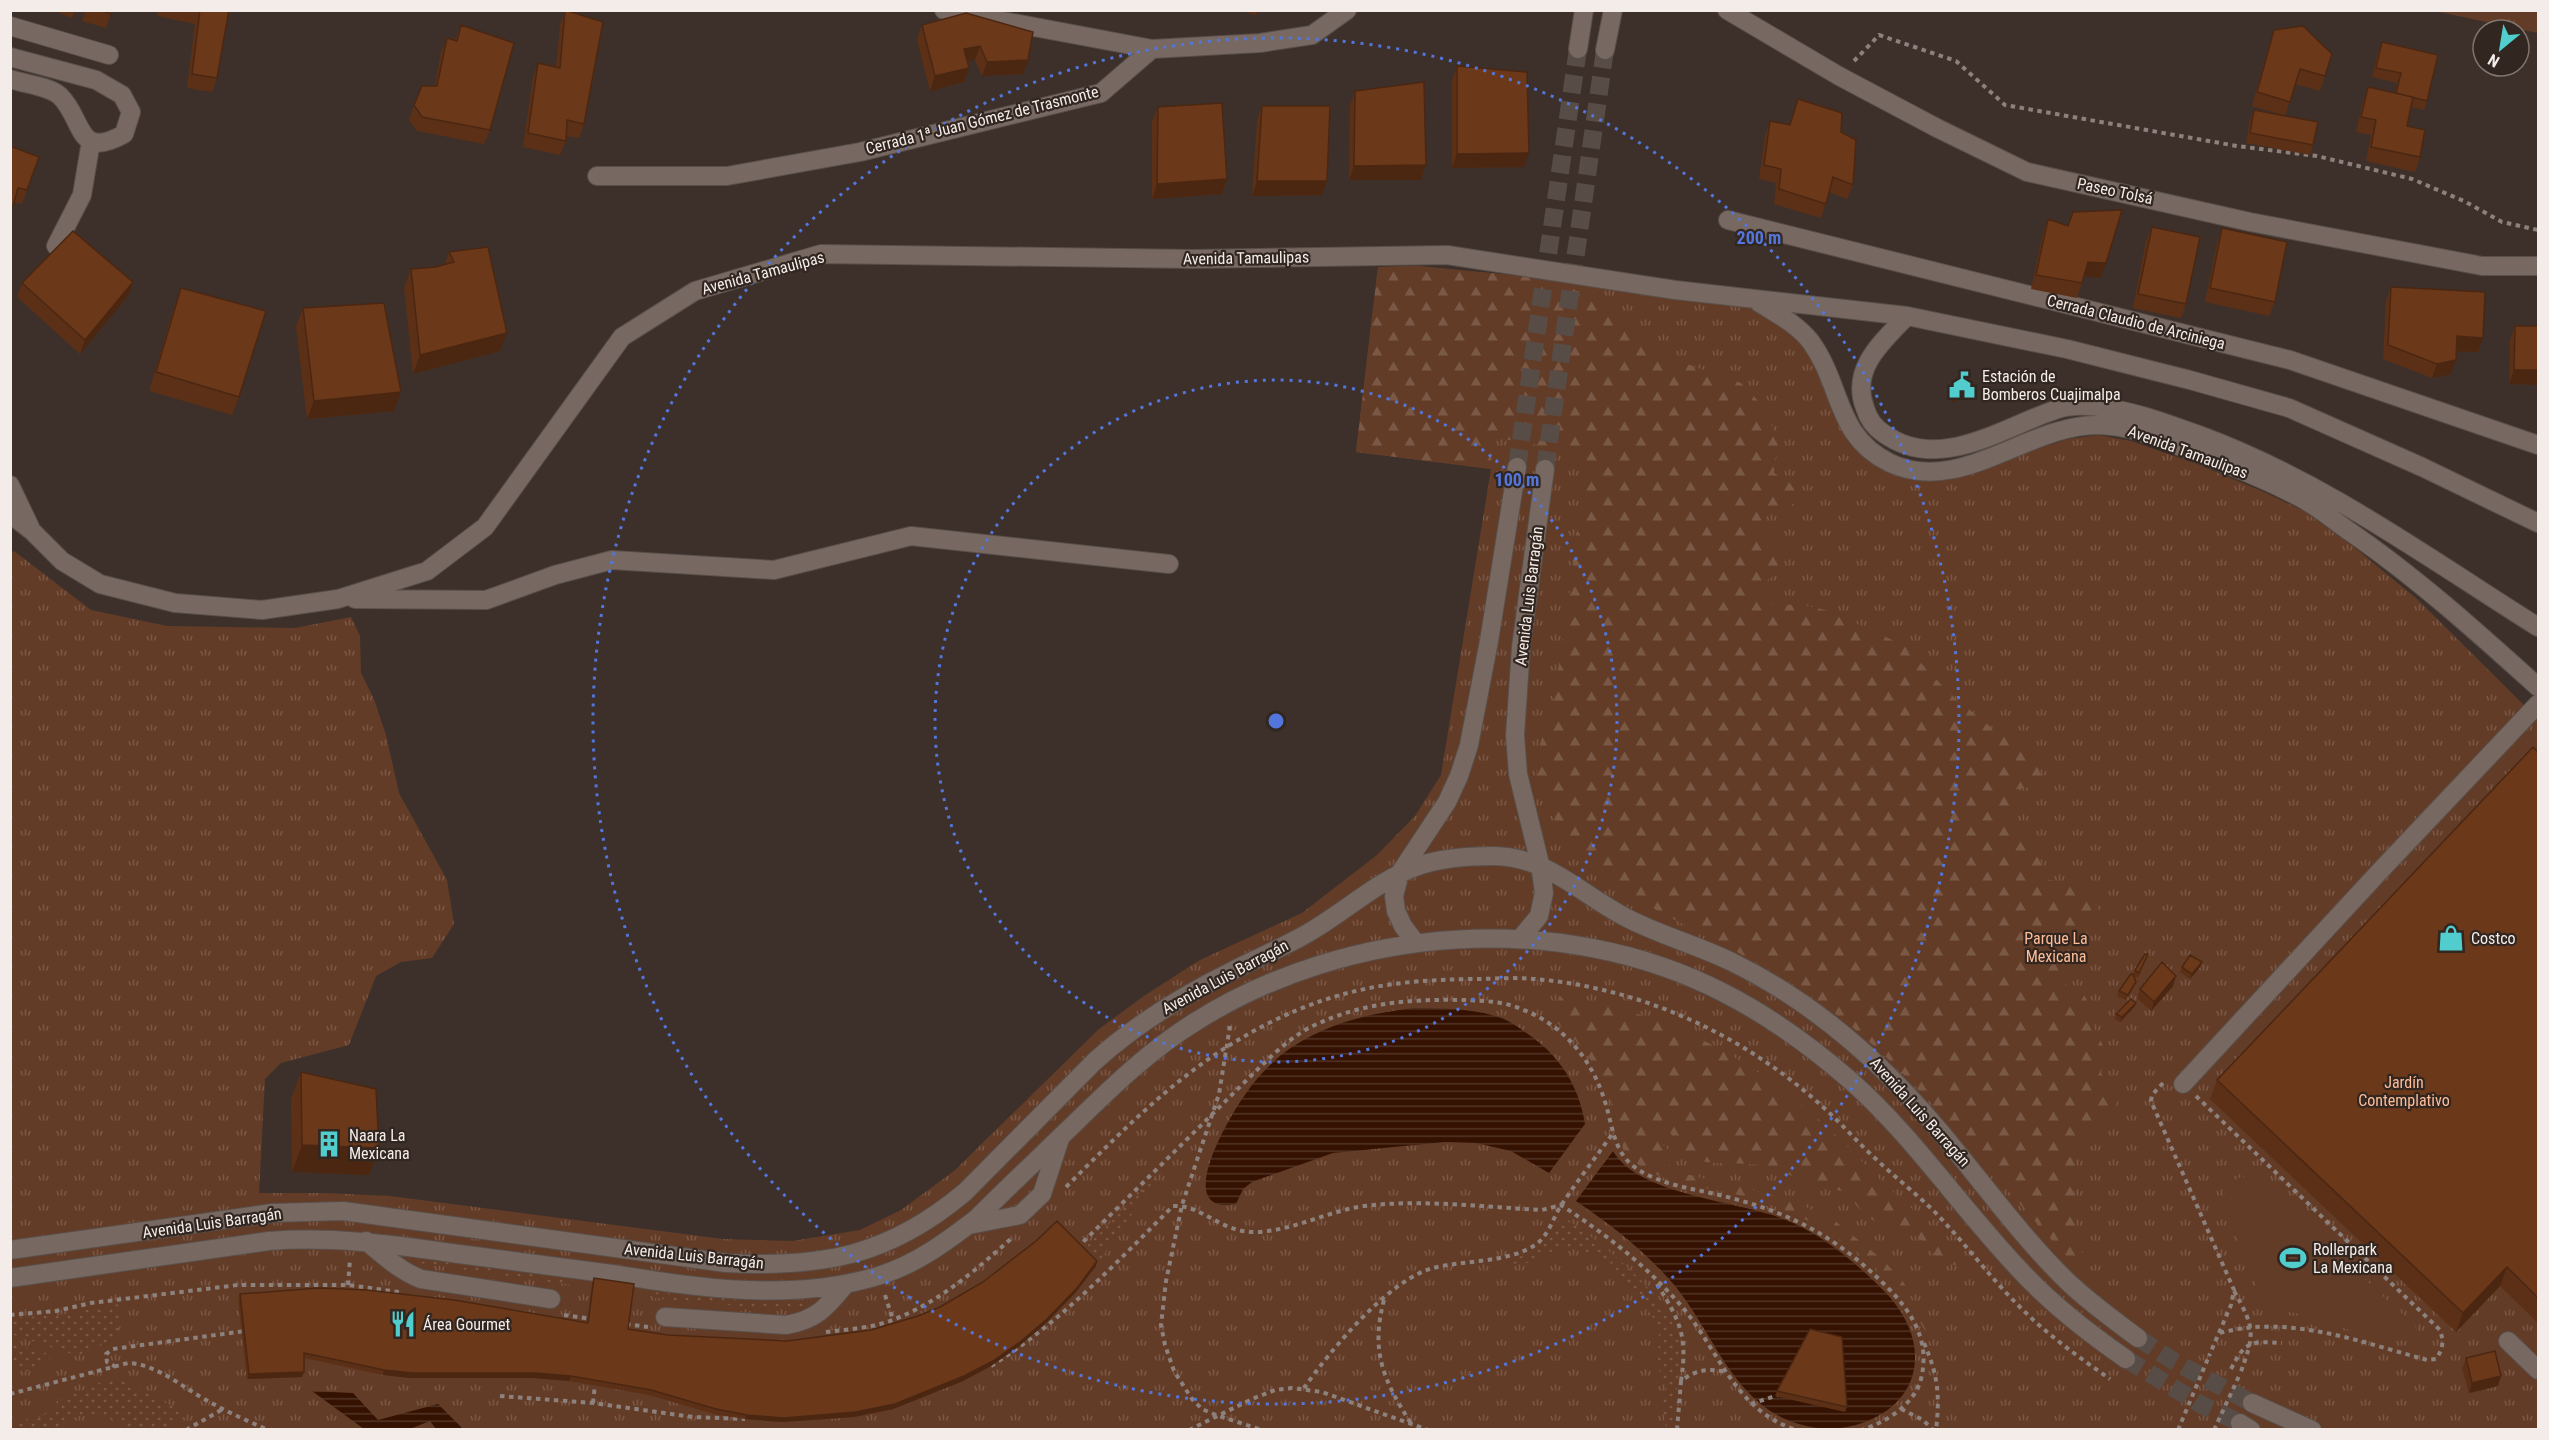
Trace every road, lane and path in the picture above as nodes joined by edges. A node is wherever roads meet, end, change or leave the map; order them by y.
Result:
1 (944, 10) edge
2 (1347, 10) edge
3 (1584, 10) edge
4 (1613, 10) edge
5 (1727, 10) edge
6 (10, 26) edge
7 (1578, 49) tunnel mouth
8 (1152, 50) junction
9 (1605, 50) tunnel mouth
10 (109, 55) dead end
11 (10, 57) edge
12 (1839, 76) junction
13 (10, 79) edge
14 (91, 141) junction
15 (597, 176) dead end
16 (1728, 220) dead end
17 (2538, 230) edge
18 (56, 246) edge
19 (2538, 266) edge
20 (1751, 299) junction
21 (1907, 316) junction
22 (2538, 445) edge
23 (1517, 467) tunnel mouth
24 (1545, 469) tunnel mouth
25 (10, 485) edge
26 (10, 514) edge
27 (2538, 523) edge
28 (32, 531) junction
29 (1169, 564) dead end
30 (338, 599) junction
31 (2538, 627) edge
32 (2538, 687) edge
33 (2538, 704) edge
34 (1540, 864) junction
35 (1400, 873) junction
36 (1520, 939) junction
37 (1415, 942) junction
38 (1233, 1001) junction
39 (1228, 1046) junction
40 (2183, 1084) junction
41 (1212, 1116) junction
42 (1613, 1133) junction
43 (1061, 1136) junction
44 (1060, 1192) dead end
45 (1182, 1205) junction
46 (1561, 1205) junction
47 (967, 1226) junction
48 (1019, 1233) dead end
49 (366, 1241) junction
50 (10, 1250) edge
51 (859, 1253) junction
52 (1069, 1255) edge
53 (10, 1278) edge
54 (1654, 1278) junction
55 (865, 1280) junction
56 (845, 1285) junction
57 (2234, 1290) junction
58 (405, 1293) edge
59 (884, 1293) dead end
60 (551, 1299) dead end
61 (1384, 1299) junction
62 (562, 1314) dead end
63 (10, 1315) edge
64 (602, 1320) edge
65 (893, 1320) junction
66 (658, 1322) joint
67 (622, 1323) edge
68 (2251, 1326) junction
69 (254, 1330) edge
70 (820, 1333) dead end
71 (2220, 1333) junction
72 (1922, 1338) junction
73 (2138, 1338) tunnel mouth
74 (2508, 1341) dead end
75 (2282, 1343) dead end
76 (2250, 1344) junction
77 (2126, 1359) tunnel mouth
78 (991, 1365) edge
79 (116, 1366) junction
80 (2231, 1369) dead end
81 (2538, 1370) edge
82 (1726, 1372) junction
83 (2110, 1379) dead end
84 (1681, 1381) junction
85 (595, 1384) edge
86 (1304, 1388) junction
87 (1781, 1394) edge
88 (10, 1395) edge
89 (500, 1396) dead end
90 (593, 1403) junction
91 (1753, 1403) junction
92 (2253, 1403) tunnel mouth
93 (224, 1409) junction
94 (1901, 1409) junction
95 (1216, 1415) junction
96 (746, 1419) edge
97 (1412, 1425) junction
98 (186, 1430) edge
99 (267, 1430) edge
100 (1189, 1430) edge
101 (1262, 1430) edge
102 (1428, 1430) edge
103 (1677, 1430) edge
104 (1796, 1430) edge
105 (1862, 1430) edge
106 (1934, 1430) edge
107 (2178, 1430) edge
108 (2214, 1430) edge
109 (2312, 1430) edge

1 - 8 street
2 - 8 street
3 - 7 street
4 - 9 street
5 - 12 street, Paseo Tolsá
6 - 10 street
8 - 15 street, Cerrada 1ª Juan Gómez de Trasmonte
11 - 14 street
12 - 17 path
12 - 19 street, Paseo Tolsá
13 - 14 street
14 - 18 street
16 - 22 street, Cerrada Claudio de Arciniega
20 - 21 street, Avenida Tamaulipas
20 - 30 street, Avenida Tamaulipas
20 - 32 street, Avenida Tamaulipas
21 - 27 street, Avenida Tamaulipas
21 - 31 street, Avenida Tamaulipas
23 - 35 street, Avenida Luis Barragán
24 - 34 street, Avenida Luis Barragán
25 - 28 street, Avenida Tamaulipas
26 - 28 street, Avenida Tamaulipas
28 - 30 street, Avenida Tamaulipas
29 - 30 street
33 - 40 street
34 - 35 street, Avenida Luis Barragán
34 - 36 street, Avenida Luis Barragán
34 - 73 street, Avenida Luis Barragán
35 - 37 street, Avenida Luis Barragán
35 - 51 street, Avenida Luis Barragán
36 - 37 street, Avenida Luis Barragán
36 - 77 street, Avenida Luis Barragán
37 - 38 street, Avenida Luis Barragán
38 - 39 path
38 - 43 street, Avenida Luis Barragán
39 - 41 path
39 - 44 path
39 - 83 path
40 - 57 path
40 - 68 path
41 - 42 path
41 - 45 path
41 - 52 path
42 - 46 path
42 - 72 path
43 - 47 street, Avenida Luis Barragán
43 - 47 street
45 - 46 path
45 - 78 path
45 - 95 path
46 - 54 path
46 - 61 path
47 - 55 street, Avenida Luis Barragán
48 - 65 path
49 - 53 street, Avenida Luis Barragán
49 - 56 street, Avenida Luis Barragán
49 - 60 street
50 - 51 street, Avenida Luis Barragán
51 - 55 street
54 - 82 path
54 - 84 path
55 - 56 street, Avenida Luis Barragán
56 - 66 street
57 - 68 path
57 - 71 path
58 - 63 path
59 - 65 path
61 - 86 path
61 - 97 path
62 - 64 path
65 - 70 path
66 - 67 path
68 - 71 path
68 - 76 path
69 - 79 path
71 - 107 path, bridge
72 - 94 path
72 - 106 path
74 - 81 street
75 - 76 path
76 - 80 path
76 - 108 path, bridge
79 - 88 path
79 - 93 path
82 - 84 path
82 - 91 path
84 - 103 path
85 - 90 path
86 - 95 path
86 - 97 path
87 - 91 path
89 - 90 path
90 - 96 path
91 - 104 path
92 - 109 street
93 - 98 path
93 - 99 path
94 - 105 path
94 - 106 path
95 - 100 path
95 - 101 path
97 - 102 path

